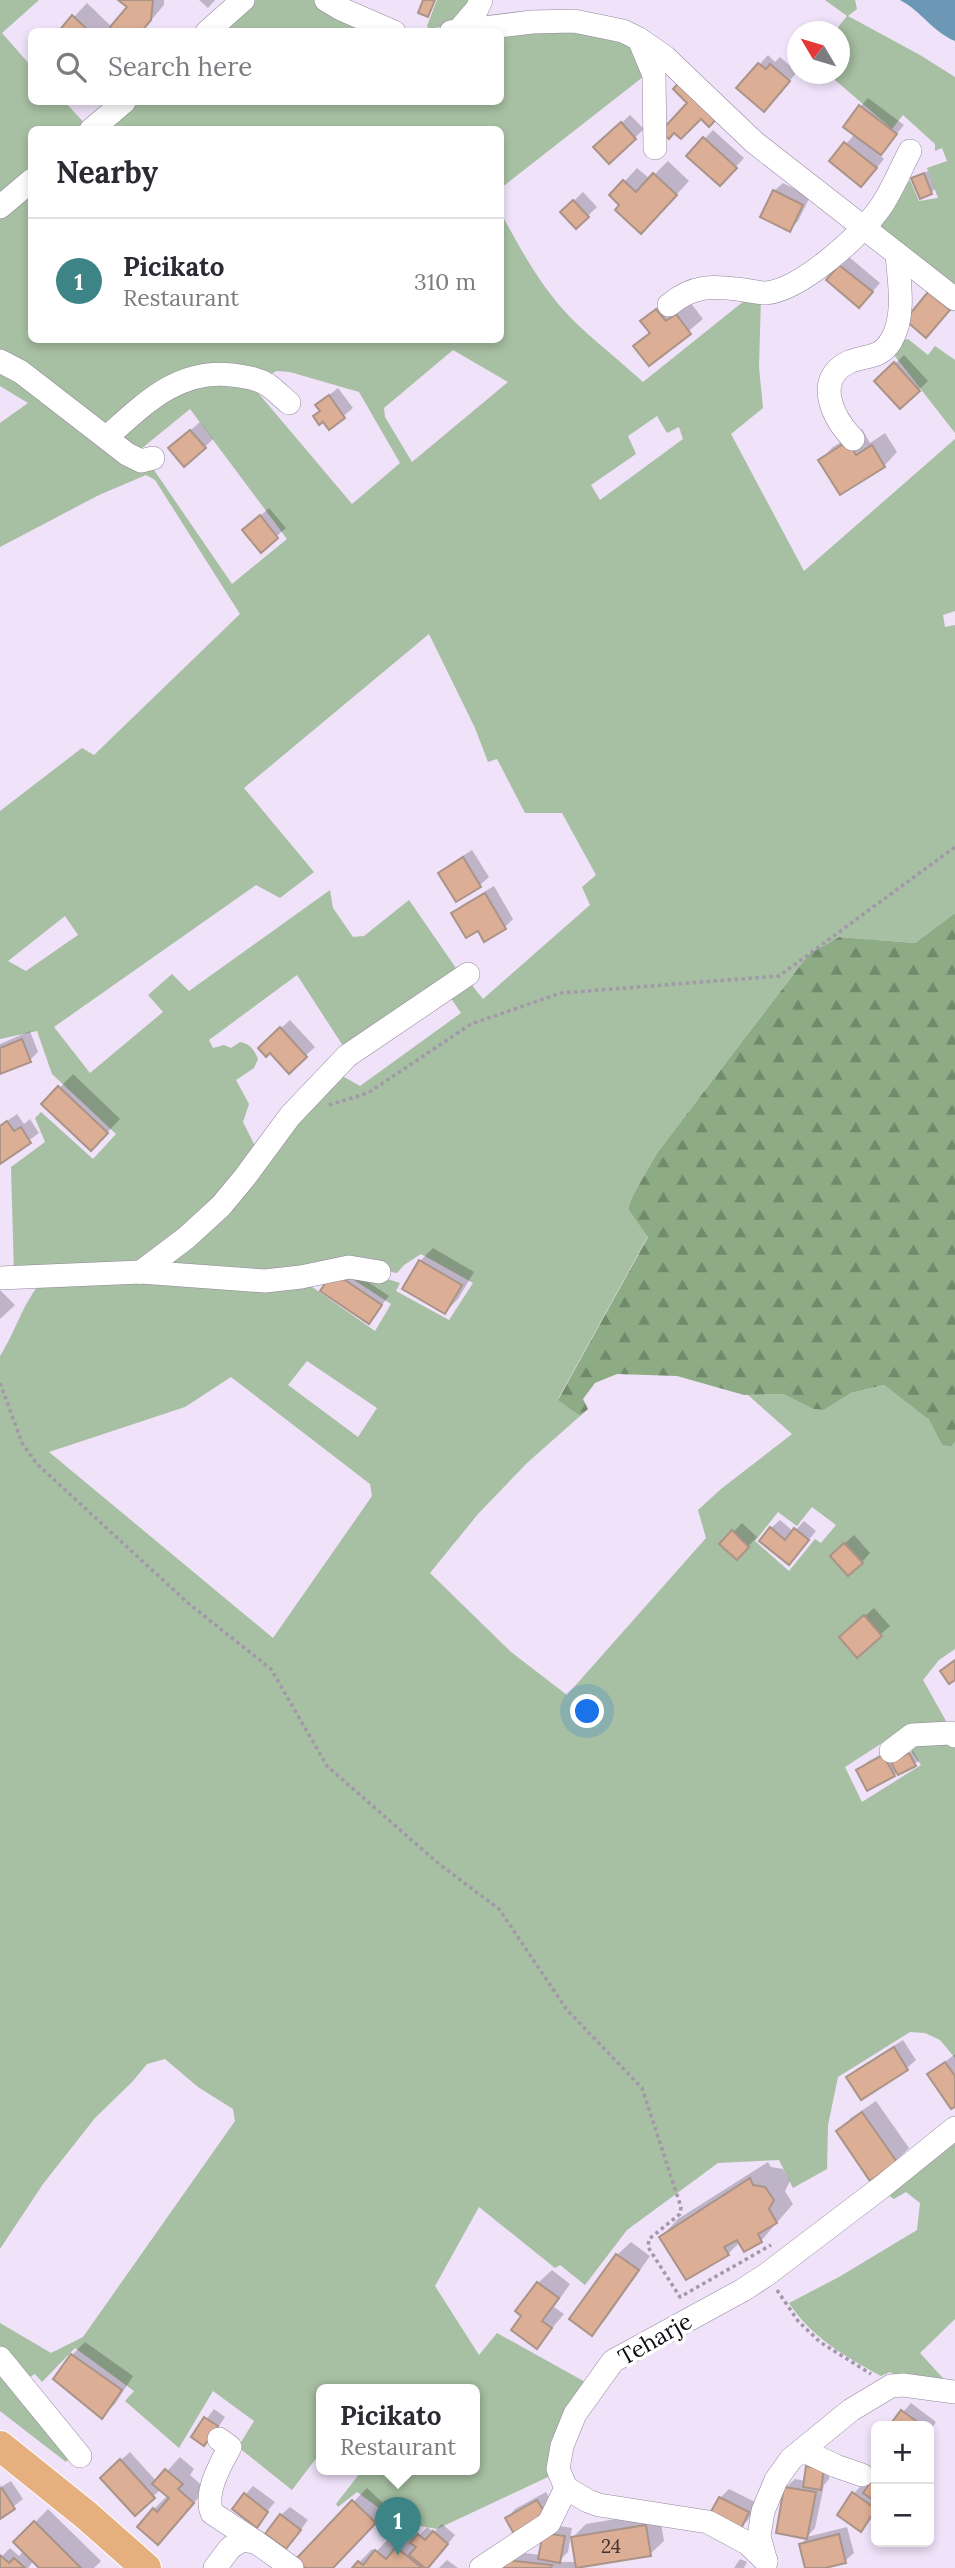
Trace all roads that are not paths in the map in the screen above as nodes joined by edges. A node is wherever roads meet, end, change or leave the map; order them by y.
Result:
1 (243, 0) edge
2 (326, 0) edge
3 (481, 0) edge
4 (212, 28) edge
5 (385, 28) edge
6 (458, 28) edge
7 (481, 28) edge
8 (639, 39) junction
9 (120, 105) edge
10 (96, 126) edge
11 (655, 148) dead end
12 (910, 151) dead end
13 (28, 183) edge
14 (0, 207) edge
15 (862, 227) junction
16 (897, 254) junction
17 (955, 299) edge
18 (669, 304) dead end
19 (0, 361) edge
20 (289, 402) dead end
21 (107, 437) junction
22 (853, 439) dead end
23 (153, 458) dead end
24 (468, 974) dead end
25 (141, 1272) junction
26 (379, 1272) dead end
27 (0, 1278) edge
28 (953, 1734) edge
29 (891, 1751) dead end
30 (955, 2128) edge
31 (0, 2358) edge
32 (955, 2392) edge
33 (219, 2439) dead end
34 (0, 2445) edge
35 (802, 2451) junction
36 (80, 2456) dead end
37 (862, 2475) dead end
38 (566, 2488) junction
39 (256, 2542) junction
40 (767, 2565) edge
41 (146, 2568) edge
42 (215, 2568) edge
43 (292, 2568) edge
44 (481, 2568) edge

1 - 4 street
2 - 5 street
3 - 6 street
7 - 8 street
8 - 11 street
8 - 15 street
9 - 10 street
12 - 15 street
13 - 14 street
15 - 16 street
15 - 18 street
16 - 17 street
16 - 22 street
19 - 21 street
20 - 21 street
21 - 23 street
24 - 25 street
25 - 26 street
25 - 27 street
28 - 29 street
30 - 38 street, Teharje
31 - 36 street
32 - 35 street
33 - 39 street
34 - 41 main road
35 - 37 street
35 - 40 street
38 - 40 street
38 - 44 street
39 - 42 street
39 - 43 street

